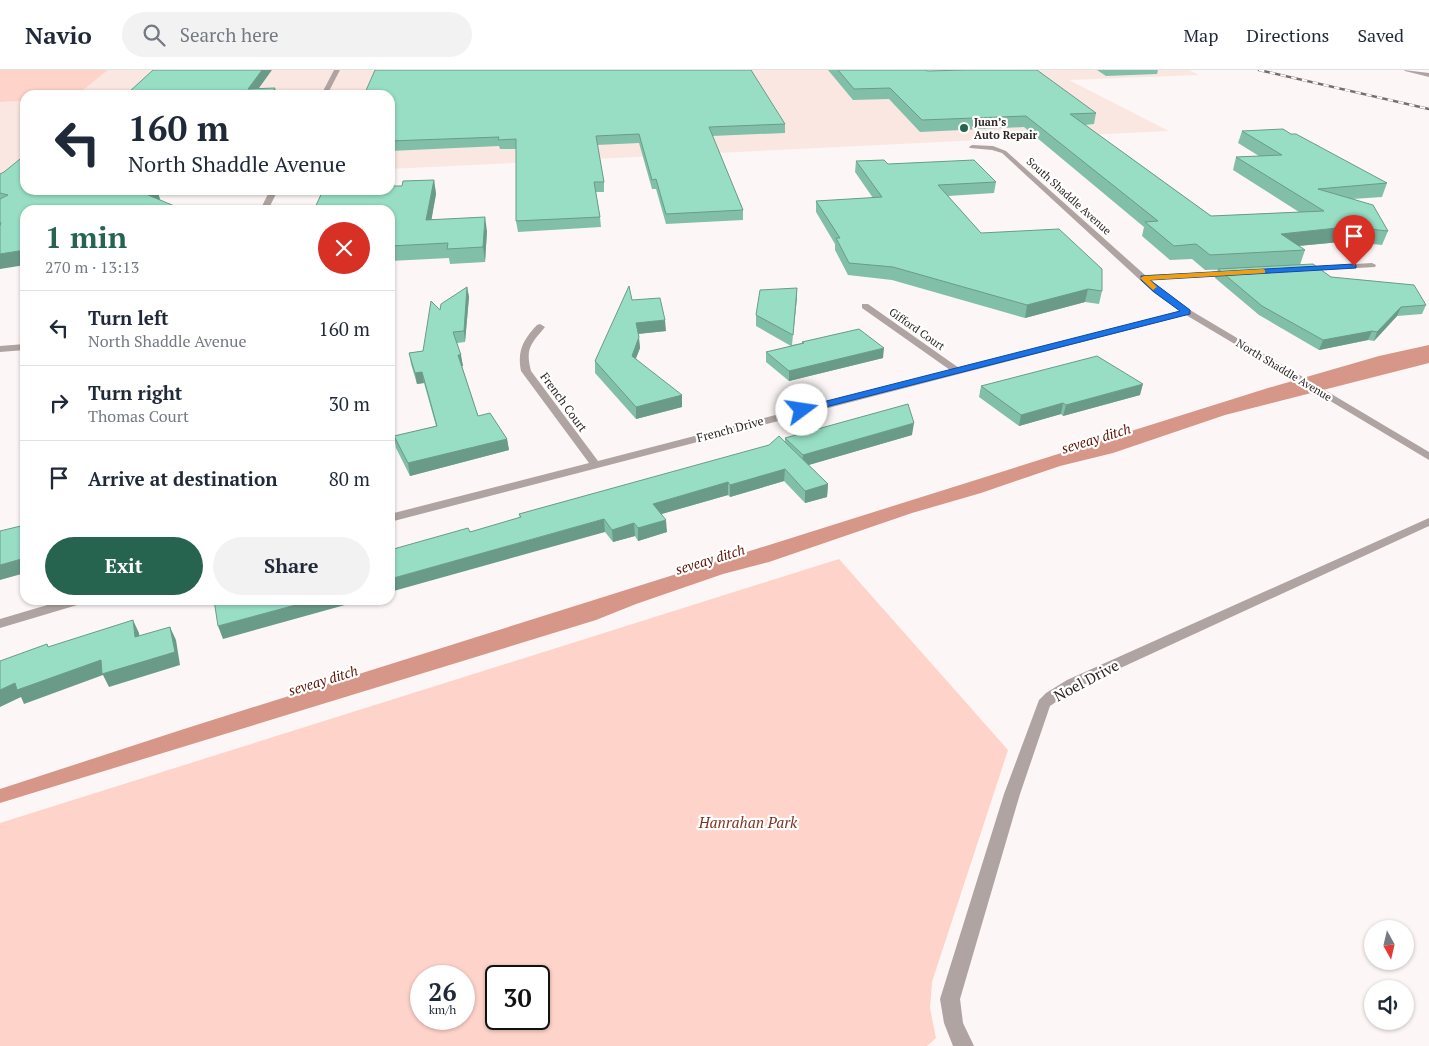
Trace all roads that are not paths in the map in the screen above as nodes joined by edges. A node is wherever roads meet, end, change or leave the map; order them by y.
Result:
1 (337, 70) edge
2 (1407, 70) edge
3 (1429, 75) edge
4 (327, 90) edge
5 (972, 147) dead end
6 (1372, 265) dead end
7 (1294, 270) edge
8 (1244, 272) edge
9 (1144, 278) junction
10 (865, 306) dead end
11 (1187, 312) junction
12 (540, 327) dead end
13 (20, 347) edge
14 (0, 349) edge
15 (956, 370) junction
16 (1429, 457) edge
17 (595, 464) junction
18 (395, 517) edge
19 (1429, 522) edge
20 (63, 605) edge
21 (0, 624) edge
22 (964, 1046) edge

1 - 4 street
2 - 3 street
5 - 9 street, South Shaddle Avenue
6 - 7 street
8 - 9 street
9 - 11 street, North Shaddle Avenue
10 - 15 street, Gifford Court
11 - 15 street, French Drive
11 - 16 street, North Shaddle Avenue
12 - 17 street, French Court
13 - 14 street
15 - 17 street, French Drive
17 - 18 street, French Drive
19 - 22 street, Noel Drive
20 - 21 street

